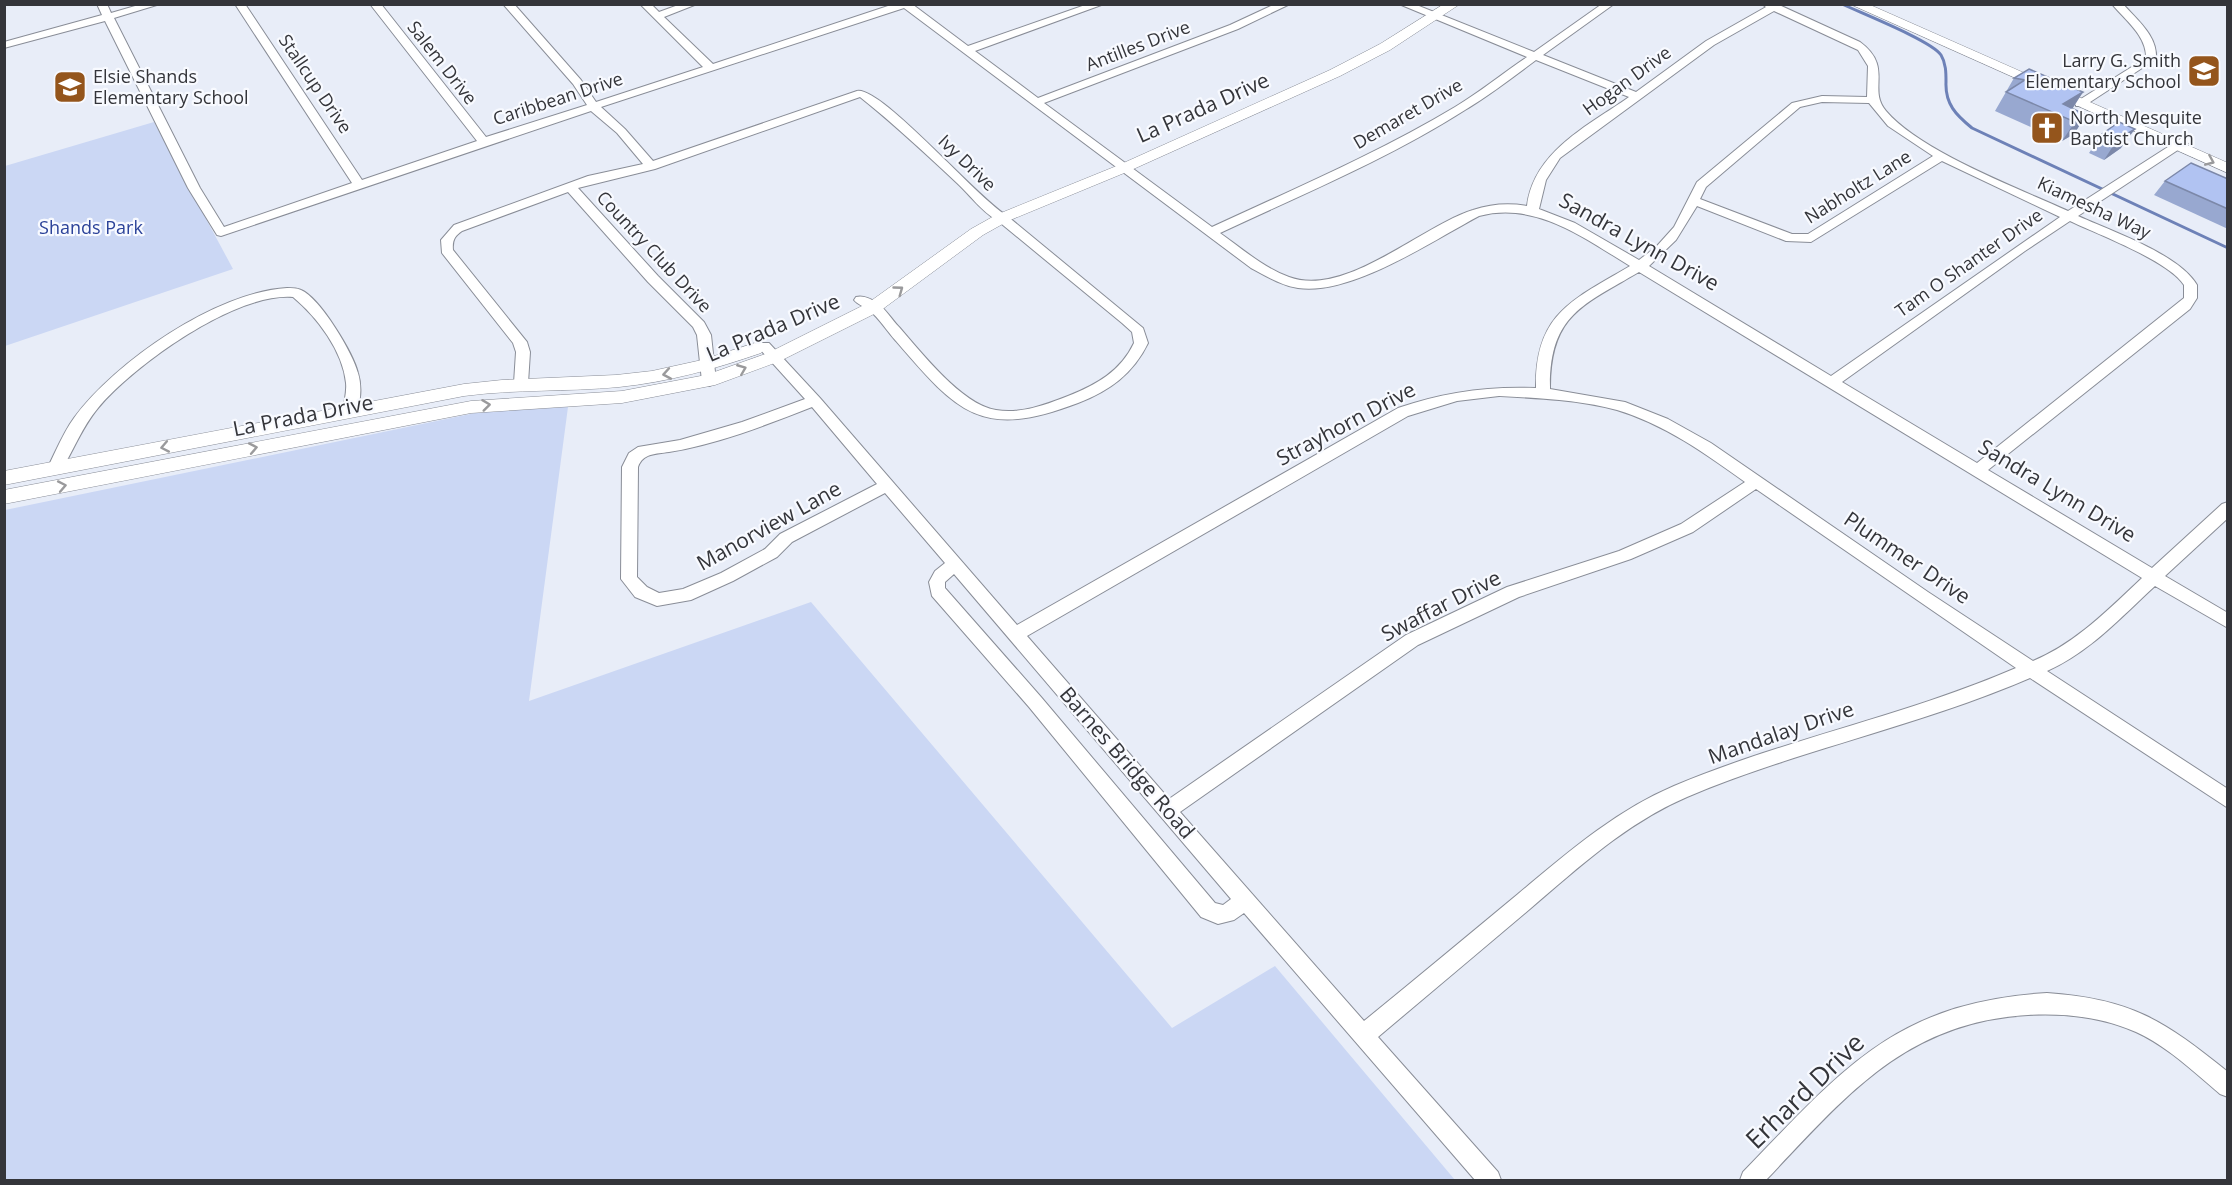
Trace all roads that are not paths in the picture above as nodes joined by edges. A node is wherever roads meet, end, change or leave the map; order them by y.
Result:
1 (102, 4) edge
2 (155, 4) edge
3 (240, 4) edge
4 (375, 4) edge
5 (508, 4) edge
6 (645, 4) edge
7 (692, 4) edge
8 (1099, 4) edge
9 (1285, 4) edge
10 (1404, 4) edge
11 (1454, 4) edge
12 (1609, 4) edge
13 (1856, 4) edge
14 (1878, 4) edge
15 (2116, 4) edge
16 (906, 5) edge
17 (1771, 6) edge
18 (1433, 12) edge
19 (107, 16) junction
20 (657, 16) junction
21 (4, 45) edge
22 (968, 50) junction
23 (1532, 56) junction
24 (711, 68) junction
25 (1636, 96) junction
26 (1873, 100) junction
27 (2086, 101) junction
28 (1036, 102) junction
29 (593, 106) junction
30 (484, 142) junction
31 (2183, 142) junction
32 (2228, 155) edge
33 (1941, 156) junction
34 (1119, 163) junction
35 (651, 166) junction
36 (2228, 169) edge
37 (359, 184) junction
38 (570, 188) junction
39 (1692, 200) junction
40 (1533, 210) junction
41 (996, 214) junction
42 (2069, 216) junction
43 (1211, 232) junction
44 (1640, 266) junction
45 (868, 303) junction
46 (769, 351) junction
47 (708, 373) junction
48 (1832, 382) junction
49 (521, 383) junction
50 (1543, 393) junction
51 (453, 401) junction
52 (815, 401) junction
53 (350, 411) junction
54 (56, 467) junction
55 (1978, 470) junction
56 (4, 478) edge
57 (1756, 482) junction
58 (888, 485) junction
59 (4, 497) edge
60 (2228, 508) edge
61 (956, 564) junction
62 (2154, 577) junction
63 (2228, 622) edge
64 (1016, 634) junction
65 (2033, 669) junction
66 (2228, 800) edge
67 (1167, 811) junction
68 (1246, 900) junction
69 (1364, 1035) junction
70 (2228, 1086) edge
71 (1490, 1180) edge
72 (1751, 1180) edge

1 - 19 street
2 - 19 street
3 - 37 street, Stallcup Drive
4 - 30 street, Salem Drive
5 - 29 street
6 - 20 street
7 - 20 street
8 - 22 street
9 - 28 street, Antilles Drive
10 - 18 street
11 - 18 main road, La Prada Drive
12 - 23 street, Demaret Drive
13 - 27 main road
14 - 27 main road
15 - 27 street
16 - 22 street, Sandra Lynn Drive
16 - 24 street, Caribbean Drive
17 - 25 street, Hogan Drive
17 - 26 street
18 - 23 street
18 - 34 main road, La Prada Drive
19 - 21 street
19 - 37 street, Caribbean Drive
20 - 24 street
22 - 28 street, Sandra Lynn Drive
23 - 25 street
23 - 43 street, Demaret Drive
24 - 29 street, Caribbean Drive
25 - 40 street, Hogan Drive
26 - 33 street, Kiamesha Way
26 - 39 street
27 - 31 main road
28 - 34 street, Sandra Lynn Drive
29 - 30 street, Caribbean Drive
29 - 35 street
30 - 37 street, Caribbean Drive
31 - 32 main road
31 -> 36 main road
31 - 42 street, Tam O Shanter Drive
33 - 39 street, Nabholtz Lane
33 - 42 street, Kiamesha Way
34 - 41 main road, La Prada Drive
34 - 43 street, Sandra Lynn Drive
35 - 38 street, Ivy Drive
35 - 41 street, Ivy Drive
38 - 47 street, Country Club Drive
38 - 49 street, Ivy Drive
39 - 44 street
40 - 43 street, Sandra Lynn Drive
40 - 44 street, Sandra Lynn Drive
41 - 45 main road, La Prada Drive
41 - 45 street, Ivy Drive
42 - 48 street, Tam O Shanter Drive
42 - 55 street, Kiamesha Way
44 - 48 street, Sandra Lynn Drive
44 - 50 street
45 - 46 main road, La Prada Drive
46 - 47 main road, La Prada Drive
46 - 52 street, Barnes Bridge Road
47 -> 49 main road, La Prada Drive
51 -> 47 main road, La Prada Drive
48 - 55 street, Sandra Lynn Drive
49 - 51 main road, La Prada Drive
50 - 57 street, Plummer Drive
50 - 64 street, Strayhorn Drive
51 - 53 main road, La Prada Drive
59 -> 51 main road, La Prada Drive
52 - 58 street, Barnes Bridge Road
52 - 58 street, Manorview Lane
53 -> 54 main road, La Prada Drive
53 - 54 street
54 - 56 main road, La Prada Drive
55 - 62 street, Sandra Lynn Drive
57 - 65 street, Plummer Drive
57 - 67 street, Swaffar Drive
58 - 61 street, Barnes Bridge Road
60 - 62 street, Mandalay Drive
61 - 64 street, Barnes Bridge Road
61 - 68 street
62 - 63 street, Sandra Lynn Drive
62 - 65 street, Mandalay Drive
64 - 67 street, Barnes Bridge Road
65 - 66 street, Plummer Drive
65 - 69 street, Mandalay Drive
67 - 68 street, Barnes Bridge Road
68 - 69 street, Barnes Bridge Road
69 - 71 street, Barnes Bridge Road
70 - 72 street, Erhard Drive

